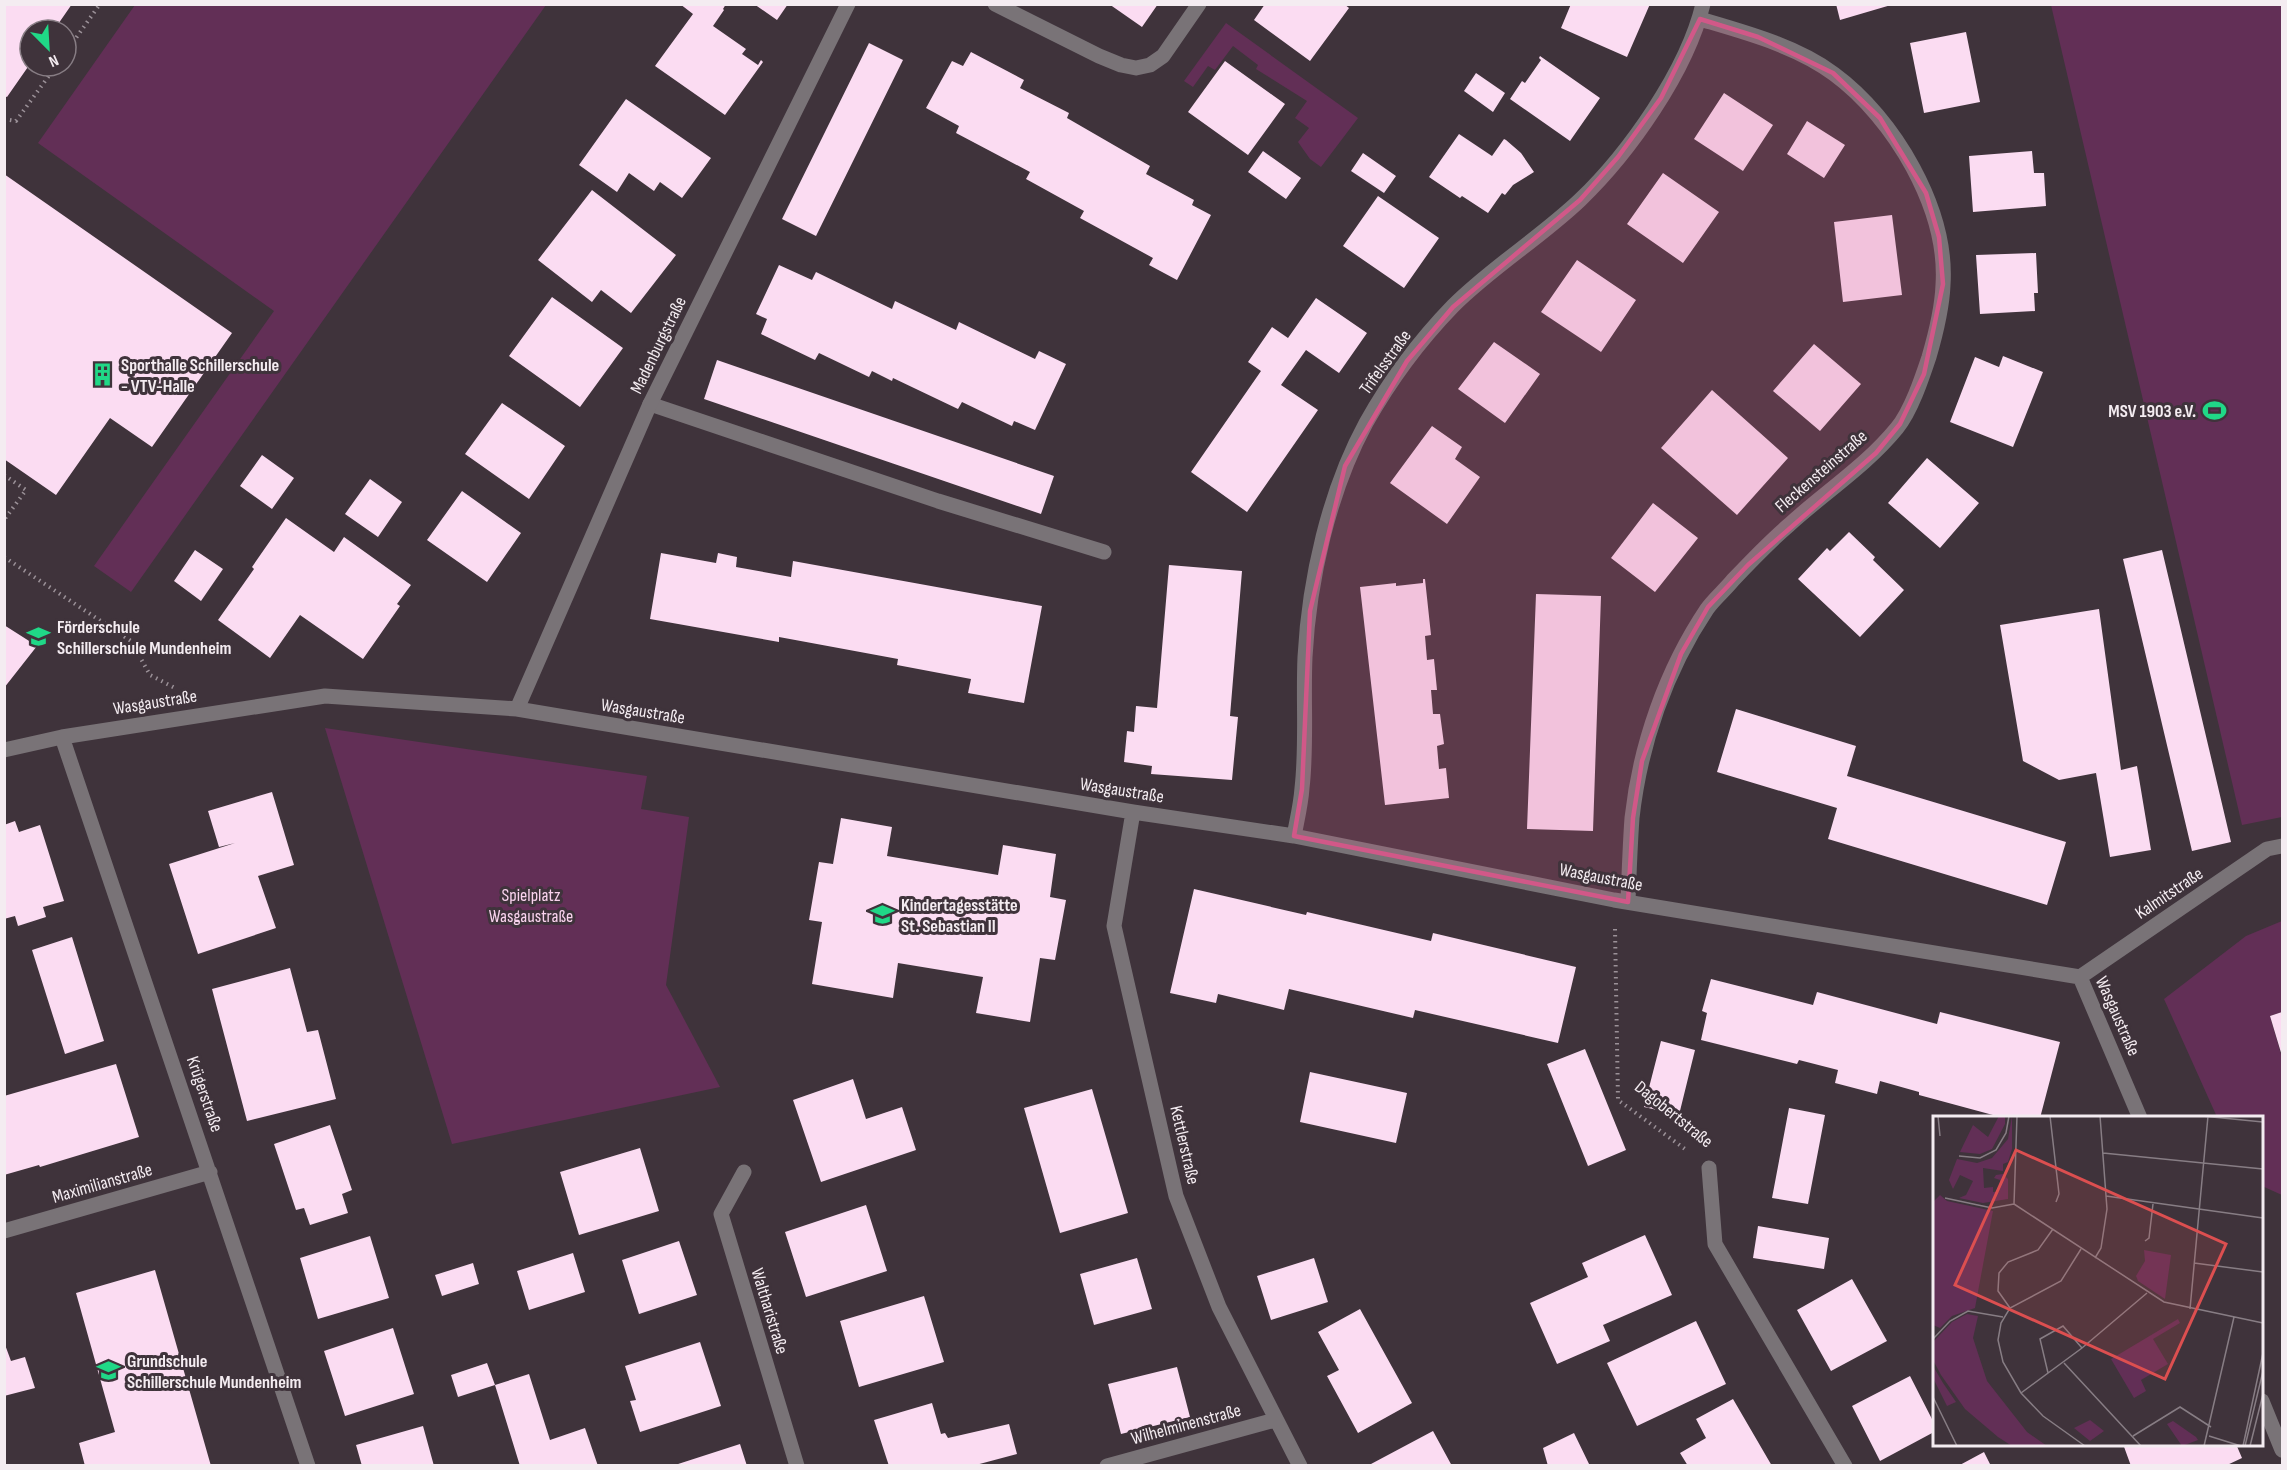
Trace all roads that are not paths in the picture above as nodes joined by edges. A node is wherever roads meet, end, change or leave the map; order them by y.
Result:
1 (848, 4) edge
2 (995, 4) edge
3 (1199, 4) edge
4 (1702, 12) edge
5 (650, 404) junction
6 (1104, 552) dead end
7 (517, 709) junction
8 (62, 736) junction
9 (4, 750) edge
10 (1133, 812) junction
11 (1294, 836) junction
12 (2283, 846) edge
13 (1621, 901) junction
14 (2080, 977) junction
15 (2139, 1116) edge
16 (1709, 1168) road end
17 (210, 1172) junction
18 (744, 1172) dead end
19 (4, 1231) edge
20 (2263, 1403) edge
21 (1275, 1420) junction
22 (2283, 1450) edge
23 (308, 1466) edge
24 (797, 1466) edge
25 (1107, 1466) edge
26 (1300, 1466) edge
27 (1845, 1466) edge

1 - 5 street, Madenburgstraße
2 - 3 street
4 - 11 street, Trifelsstraße
4 - 13 street, Fleckensteinstraße
5 - 6 street
5 - 7 street, Madenburgstraße
7 - 8 street, Wasgaustraße
7 - 10 street, Wasgaustraße
8 - 9 street, Wasgaustraße
8 - 17 street, Krügerstraße
10 - 11 street, Wasgaustraße
10 - 21 street, Kettlerstraße
11 - 13 street, Wasgaustraße
12 - 14 street, Kalmitstraße
13 - 14 street, Wasgaustraße
14 - 15 street, Wasgaustraße
16 - 27 street, Dagobertstraße
17 - 19 street, Maximilianstraße
17 - 23 street, Krügerstraße
18 - 24 street, Waltharistraße
20 - 22 street
21 - 25 street, Wilhelminenstraße
21 - 26 street, Kettlerstraße

